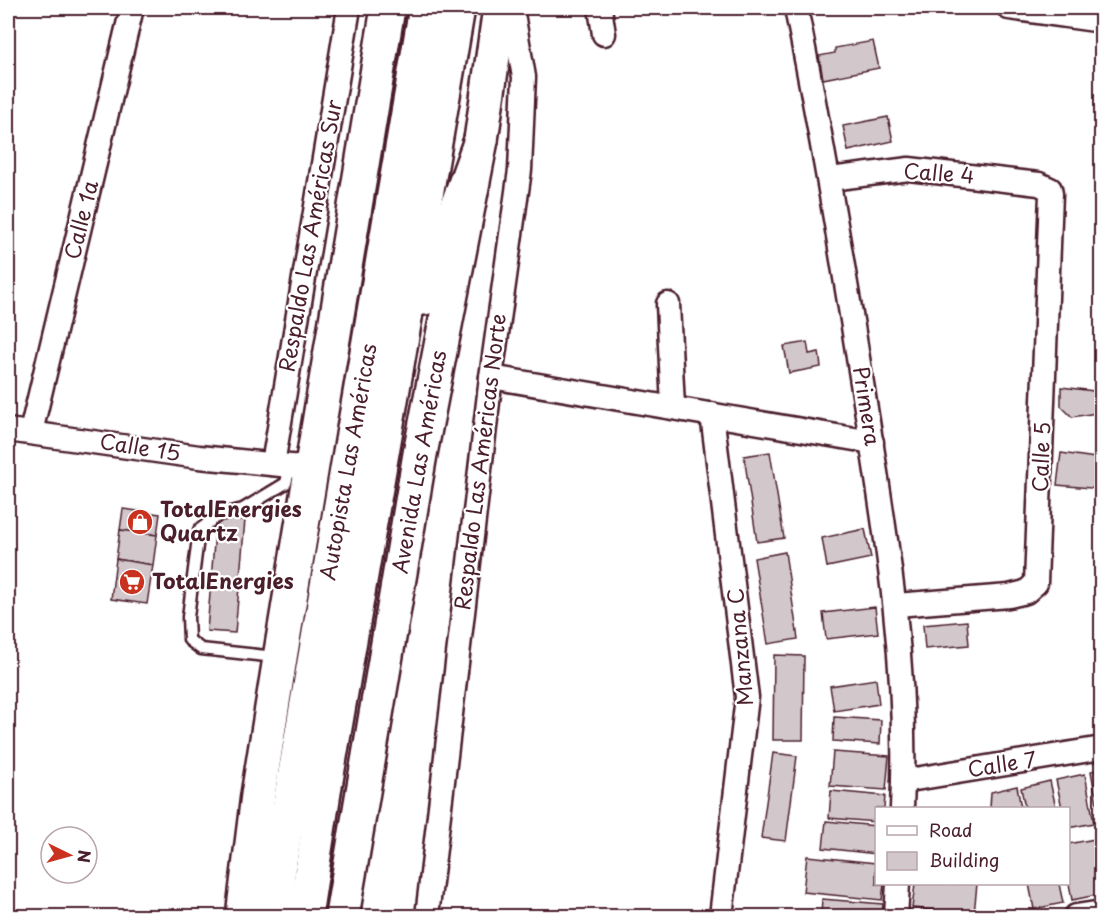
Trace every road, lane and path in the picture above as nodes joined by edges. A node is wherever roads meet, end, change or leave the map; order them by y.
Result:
1 (132, 8) edge
2 (350, 8) edge
3 (388, 8) edge
4 (426, 8) edge
5 (458, 8) edge
6 (500, 8) edge
7 (513, 8) edge
8 (600, 8) edge
9 (796, 8) edge
10 (1012, 8) edge
11 (1101, 21) edge
12 (604, 34) dead end
13 (480, 140) junction
14 (830, 179) junction
15 (1048, 188) joint
16 (668, 304) dead end
17 (491, 377) junction
18 (394, 382) junction
19 (673, 407) junction
20 (712, 414) junction
21 (8, 430) edge
22 (30, 432) junction
23 (872, 442) junction
24 (291, 466) junction
25 (896, 604) junction
26 (280, 658) junction
27 (1101, 748) edge
28 (903, 781) junction
29 (902, 807) edge
30 (898, 885) edge
31 (1101, 912) edge
32 (243, 916) edge
33 (274, 916) edge
34 (305, 916) edge
35 (342, 916) edge
36 (427, 916) edge
37 (721, 916) edge
38 (896, 916) edge
39 (1076, 916) edge

1 - 22 street, Calle 1a
2 - 24 street, Respaldo Las Américas Sur
3 - 24 main road
4 - 33 main road, Autopista Las Américas
5 - 18 main road, Autopista Las Américas
6 - 13 main road, Avenida Las Américas
7 - 17 street, Respaldo Las Américas Norte
8 - 12 street
9 - 14 street, Primera
10 - 11 street
13 - 18 main road
13 - 35 main road, Avenida Las Américas
14 - 15 street, Calle 4
14 - 23 street, Primera
15 - 25 street, Calle 5
16 - 19 street
17 - 19 street
17 - 36 street, Respaldo Las Américas Norte
18 - 34 main road, Autopista Las Américas
19 - 20 street
20 - 23 street
20 - 37 street, Manzana C
21 - 22 street, Calle 15
22 - 24 street, Calle 15
23 - 25 street, Primera
24 - 26 main road
24 - 26 lane
25 - 28 street, Primera
26 - 32 main road
27 - 28 street, Calle 7
28 - 29 street, Primera
30 - 38 street
31 - 39 street

